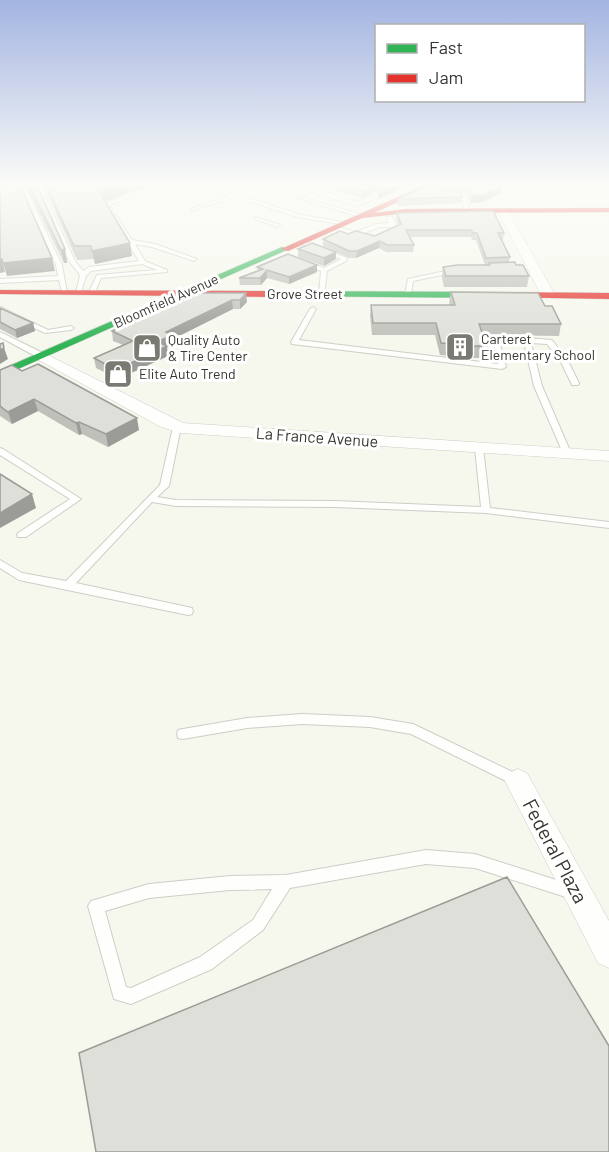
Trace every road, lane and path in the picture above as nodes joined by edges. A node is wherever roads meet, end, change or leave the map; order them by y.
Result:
1 (47, 239) edge
2 (62, 239) edge
3 (128, 239) edge
4 (309, 239) edge
5 (517, 239) edge
6 (301, 242) junction
7 (131, 243) junction
8 (276, 253) junction
9 (291, 258) edge
10 (194, 259) dead end
11 (143, 262) junction
12 (302, 262) edge
13 (324, 270) junction
14 (459, 271) edge
15 (83, 275) junction
16 (0, 280) edge
17 (68, 288) junction
18 (0, 292) edge
19 (92, 292) junction
20 (184, 293) junction
21 (322, 294) junction
22 (408, 294) junction
23 (548, 295) junction
24 (609, 296) edge
25 (0, 309) edge
26 (313, 309) dead end
27 (71, 328) dead end
28 (0, 334) edge
29 (527, 340) junction
30 (42, 356) junction
31 (0, 374) edge
32 (575, 383) dead end
33 (177, 427) junction
34 (479, 448) junction
35 (0, 451) edge
36 (567, 453) junction
37 (609, 456) edge
38 (150, 500) junction
39 (486, 510) junction
40 (609, 525) edge
41 (22, 536) dead end
42 (0, 563) edge
43 (68, 585) junction
44 (188, 611) dead end
45 (183, 734) dead end
46 (518, 781) joint
47 (286, 882) junction
48 (578, 894) junction
49 (609, 952) edge

1 - 17 lane
2 - 15 lane
3 - 7 lane
4 - 6 main road, Bloomfield Avenue
5 - 23 street
6 - 8 main road, Bloomfield Avenue
6 - 13 lane
7 - 10 lane
7 - 11 lane
8 - 9 lane
8 - 20 main road, Bloomfield Avenue
11 - 15 lane
11 - 19 lane
12 - 13 lane
13 - 21 lane
14 - 22 lane
15 - 17 lane
16 - 17 lane
17 - 18 main road, Grove Street
17 - 19 main road, Grove Street
19 - 20 main road, Grove Street
20 - 21 main road, Grove Street
20 - 30 main road, Bloomfield Avenue
21 - 22 main road, Grove Street
22 - 23 main road, Grove Street
23 - 24 main road, Grove Street
25 - 27 lane
26 - 29 lane
28 - 30 lane
29 - 32 lane
29 - 36 lane
30 - 31 main road, Bloomfield Avenue
30 - 33 street, La France Avenue
33 - 34 street, La France Avenue
33 - 38 lane
34 - 36 street, La France Avenue
34 - 39 lane
35 - 41 lane
36 - 37 street, La France Avenue
38 - 39 lane
38 - 43 lane
39 - 40 lane
42 - 43 lane
43 - 44 lane
45 - 46 lane
46 - 48 street, Federal Plaza
47 - 47 lane
47 - 48 lane
48 - 49 street, Federal Plaza

